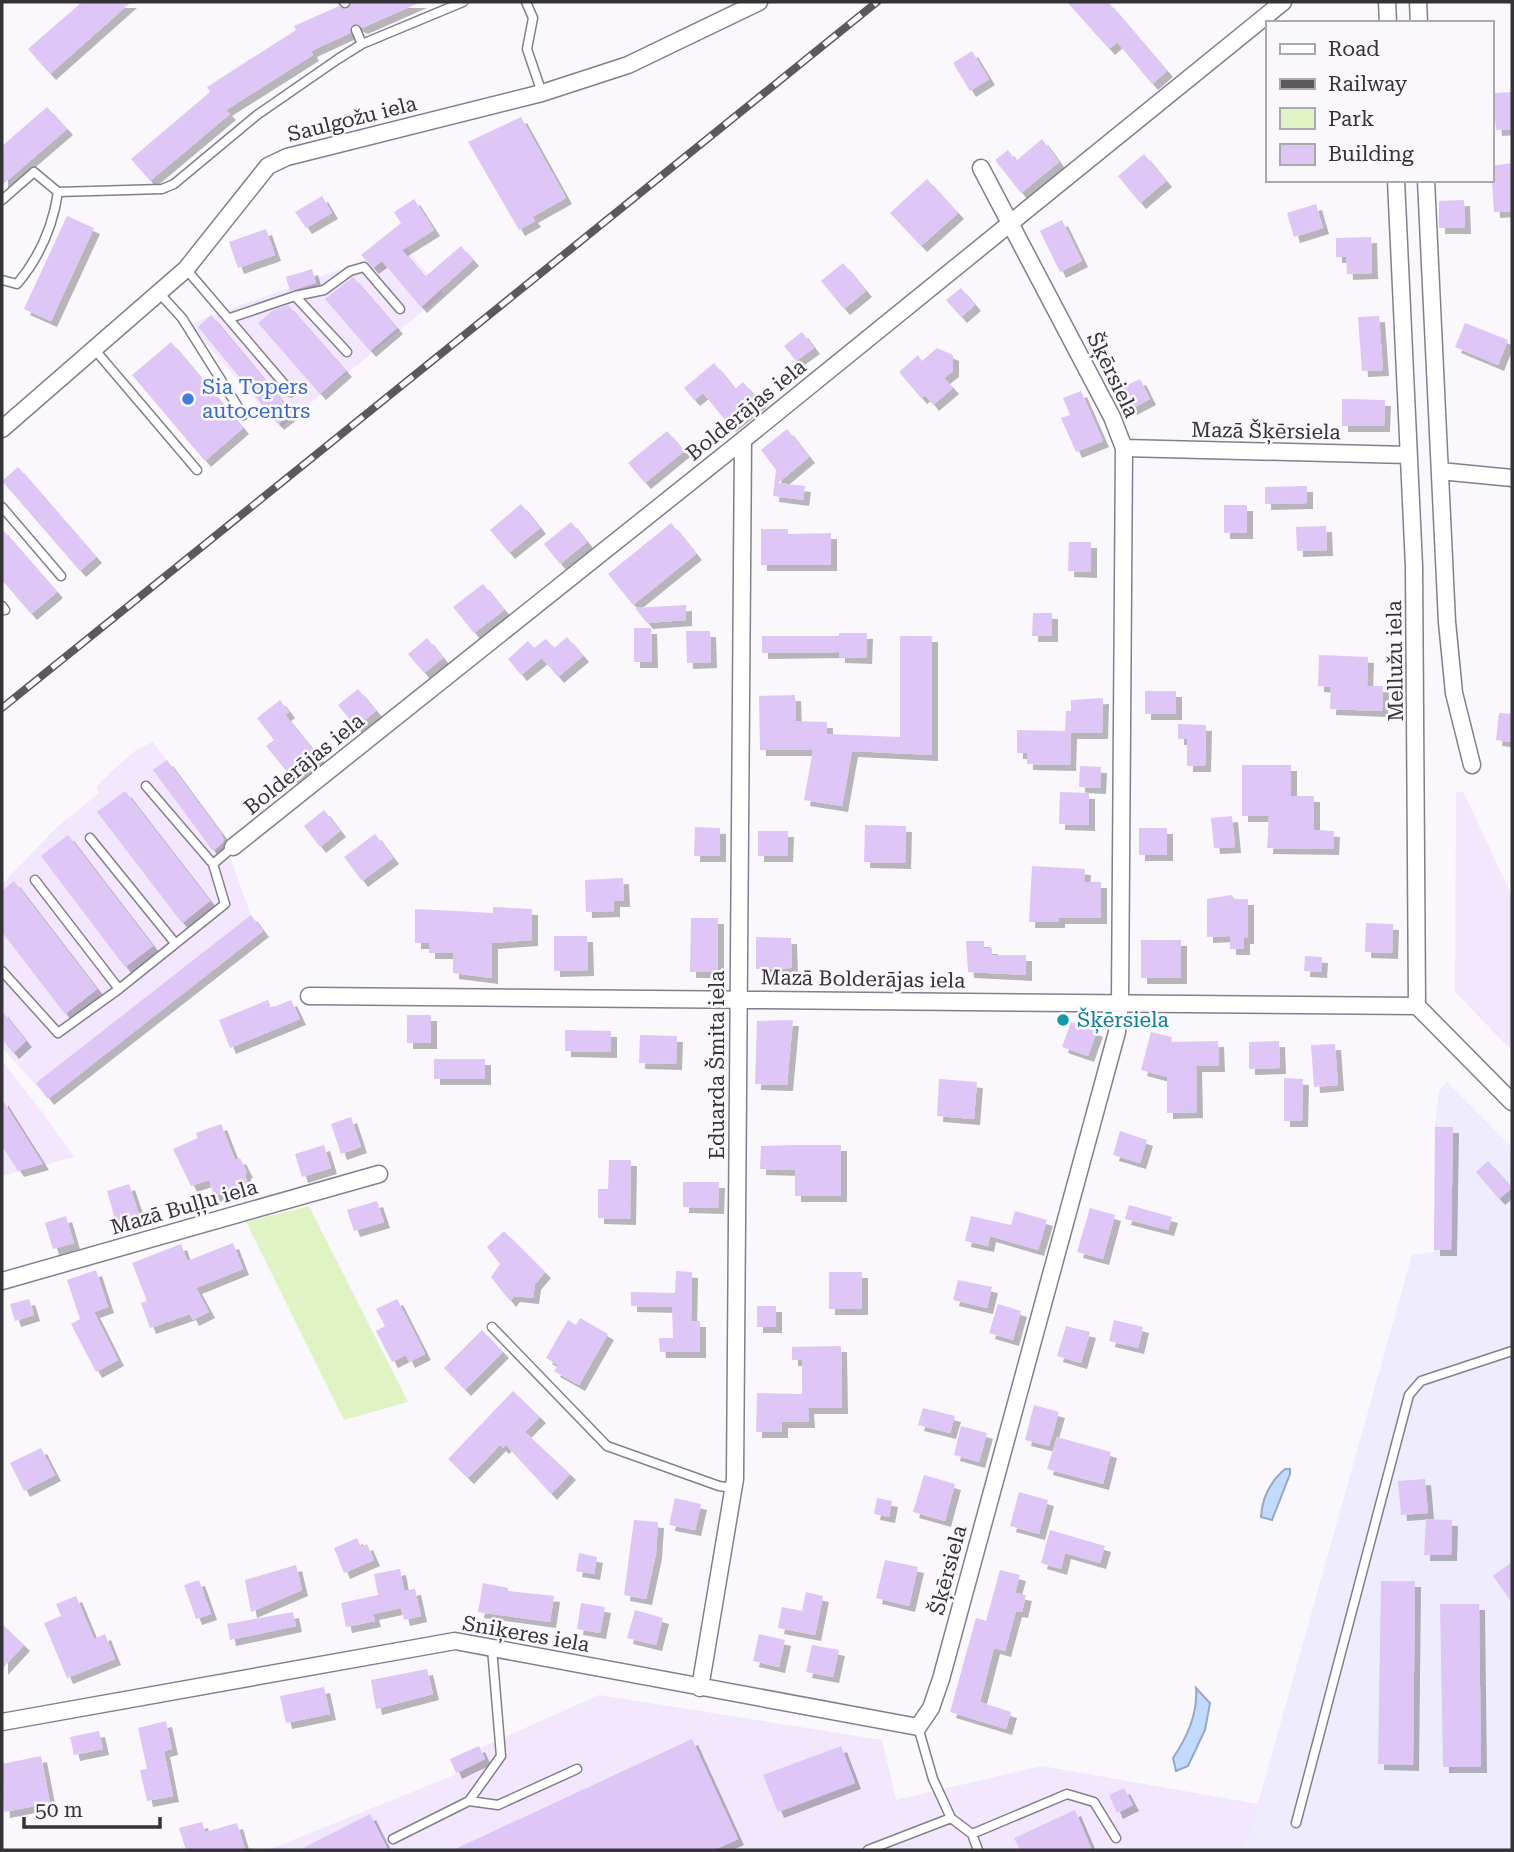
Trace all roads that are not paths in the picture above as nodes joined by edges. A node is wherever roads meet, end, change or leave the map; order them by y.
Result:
1 (463, 2) edge
2 (526, 2) edge
3 (760, 2) edge
4 (1283, 2) edge
5 (1387, 2) edge
6 (1418, 2) edge
7 (1388, 21) edge
8 (1419, 21) edge
9 (356, 30) dead end
10 (362, 44) junction
11 (542, 93) junction
12 (981, 168) dead end
13 (1396, 182) edge
14 (1426, 182) edge
15 (58, 192) junction
16 (2, 200) edge
17 (1009, 222) junction
18 (186, 269) junction
19 (2, 280) edge
20 (160, 294) junction
21 (295, 296) junction
22 (400, 309) dead end
23 (230, 318) junction
24 (94, 350) junction
25 (347, 352) dead end
26 (291, 392) dead end
27 (243, 415) dead end
28 (2, 429) edge
29 (743, 440) junction
30 (1124, 449) junction
31 (1408, 455) junction
32 (197, 470) dead end
33 (1440, 471) junction
34 (1512, 478) edge
35 (2, 507) edge
36 (61, 576) dead end
37 (1472, 765) dead end
38 (146, 786) dead end
39 (90, 838) dead end
40 (233, 847) joint
41 (213, 864) junction
42 (35, 880) dead end
43 (175, 943) junction
44 (2, 971) edge
45 (119, 989) junction
46 (309, 996) dead end
47 (738, 999) junction
48 (1121, 1003) junction
49 (1417, 1006) junction
50 (1512, 1102) edge
51 (379, 1174) dead end
52 (2, 1281) edge
53 (492, 1327) dead end
54 (1512, 1351) edge
55 (733, 1488) junction
56 (492, 1648) junction
57 (700, 1688) junction
58 (2, 1723) edge
59 (918, 1727) junction
60 (577, 1769) dead end
61 (469, 1801) junction
62 (950, 1818) junction
63 (1296, 1824) dead end
64 (972, 1834) junction
65 (1116, 1838) dead end
66 (393, 1839) dead end
67 (868, 1850) edge
68 (978, 1850) edge

1 - 10 lane
2 - 11 lane
3 - 11 street, Saulgožu iela
4 - 17 street, Bolderājas iela
5 - 7 street
6 - 8 street
9 - 10 lane
10 - 15 lane
11 - 18 street, Saulgožu iela
12 - 17 street, Šķērsiela
13 - 31 street, Mellužu iela
14 - 33 street
15 - 16 lane
15 - 19 lane
17 - 29 street, Bolderājas iela
17 - 30 street, Šķērsiela
18 - 20 street, Saulgožu iela
18 - 23 lane
20 - 24 street, Saulgožu iela
20 - 27 lane
21 - 22 lane
21 - 23 lane
21 - 25 lane
23 - 26 lane
24 - 28 street, Saulgožu iela
24 - 32 lane
29 - 40 street, Bolderājas iela
29 - 47 street, Eduarda Šmita iela
30 - 31 street, Mazā Šķērsiela
30 - 48 street, Šķērsiela
31 - 49 street, Mellužu iela
33 - 34 street
33 - 37 street
35 - 36 lane
38 - 41 lane
39 - 43 lane
40 - 41 lane
41 - 43 lane
42 - 45 lane
43 - 45 lane
44 - 45 lane
46 - 47 street, Mazā Bolderājas iela
47 - 48 street, Mazā Bolderājas iela
47 - 55 street, Eduarda Šmita iela
48 - 49 street, Mazā Bolderājas iela
48 - 59 street, Šķērsiela
49 - 50 street
51 - 52 street, Mazā Buļļu iela
53 - 55 lane
54 - 63 lane
55 - 57 street, Eduarda Šmita iela
56 - 57 street, Sniķeres iela
56 - 58 street, Sniķeres iela
56 - 61 lane
57 - 59 street, Sniķeres iela
59 - 62 lane
60 - 61 lane
61 - 66 lane
62 - 64 lane
62 - 67 lane
64 - 65 lane
64 - 68 lane

